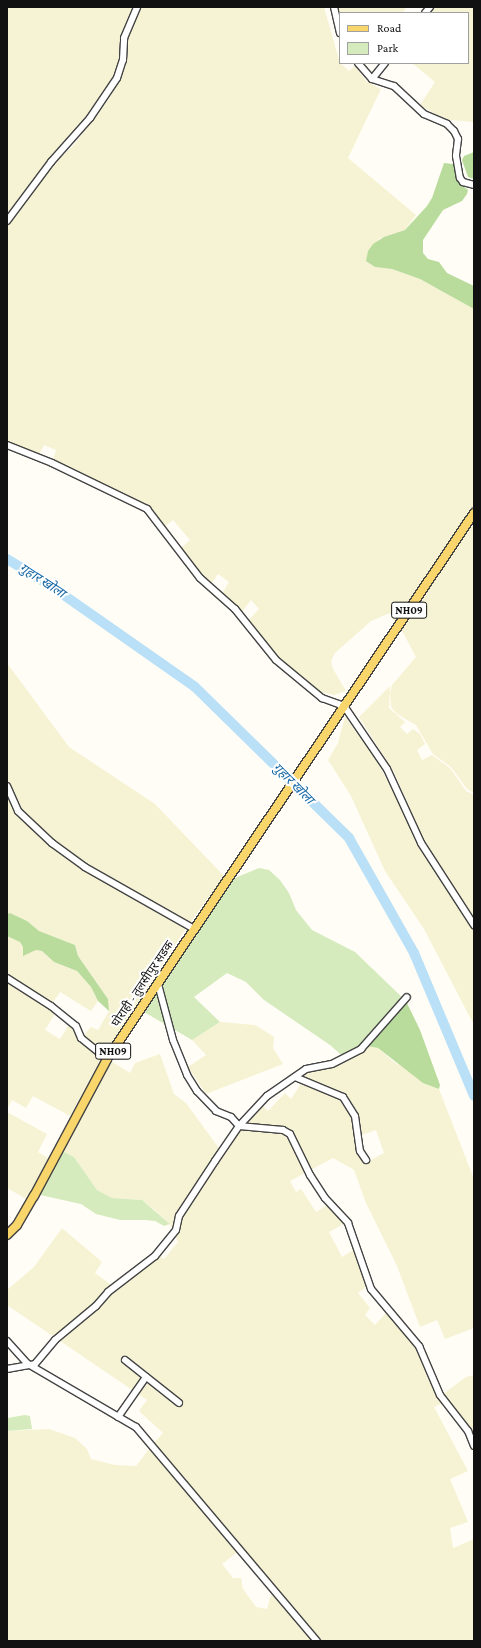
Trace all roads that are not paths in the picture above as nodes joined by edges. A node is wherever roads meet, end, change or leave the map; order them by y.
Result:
1 (137, 7) edge
2 (334, 7) edge
3 (339, 28) edge
4 (359, 64) edge
5 (384, 64) edge
6 (372, 79) junction
7 (474, 185) edge
8 (7, 221) edge
9 (7, 445) edge
10 (474, 513) edge
11 (344, 706) junction
12 (7, 786) edge
13 (474, 925) edge
14 (194, 929) junction
15 (7, 978) edge
16 (158, 984) junction
17 (407, 996) dead end
18 (107, 1059) junction
19 (295, 1077) junction
20 (240, 1126) junction
21 (366, 1160) dead end
22 (7, 1235) edge
23 (7, 1341) edge
24 (124, 1360) dead end
25 (28, 1364) junction
26 (7, 1369) edge
27 (146, 1377) junction
28 (179, 1403) dead end
29 (118, 1417) junction
30 (474, 1446) edge
31 (317, 1641) edge

1 - 8 street
2 - 3 street
4 - 6 street
5 - 6 street
6 - 7 street
9 - 11 street
10 - 11 main road, NH09
11 - 13 street
11 - 14 main road, घोराही - तुलसीपुर सडक / NH09
12 - 14 street
14 - 16 main road, घोराही - तुलसीपुर सडक / NH09
15 - 18 street
16 - 18 main road, घोराही - तुलसीपुर सडक / NH09
16 - 20 street
17 - 19 street
18 - 22 main road, घोराही - तुलसीपुर सडक / NH09
19 - 20 street
19 - 21 street
20 - 25 street
20 - 30 street
23 - 25 street
24 - 27 street
25 - 26 street
25 - 29 street
27 - 28 street
27 - 29 street
29 - 31 street

